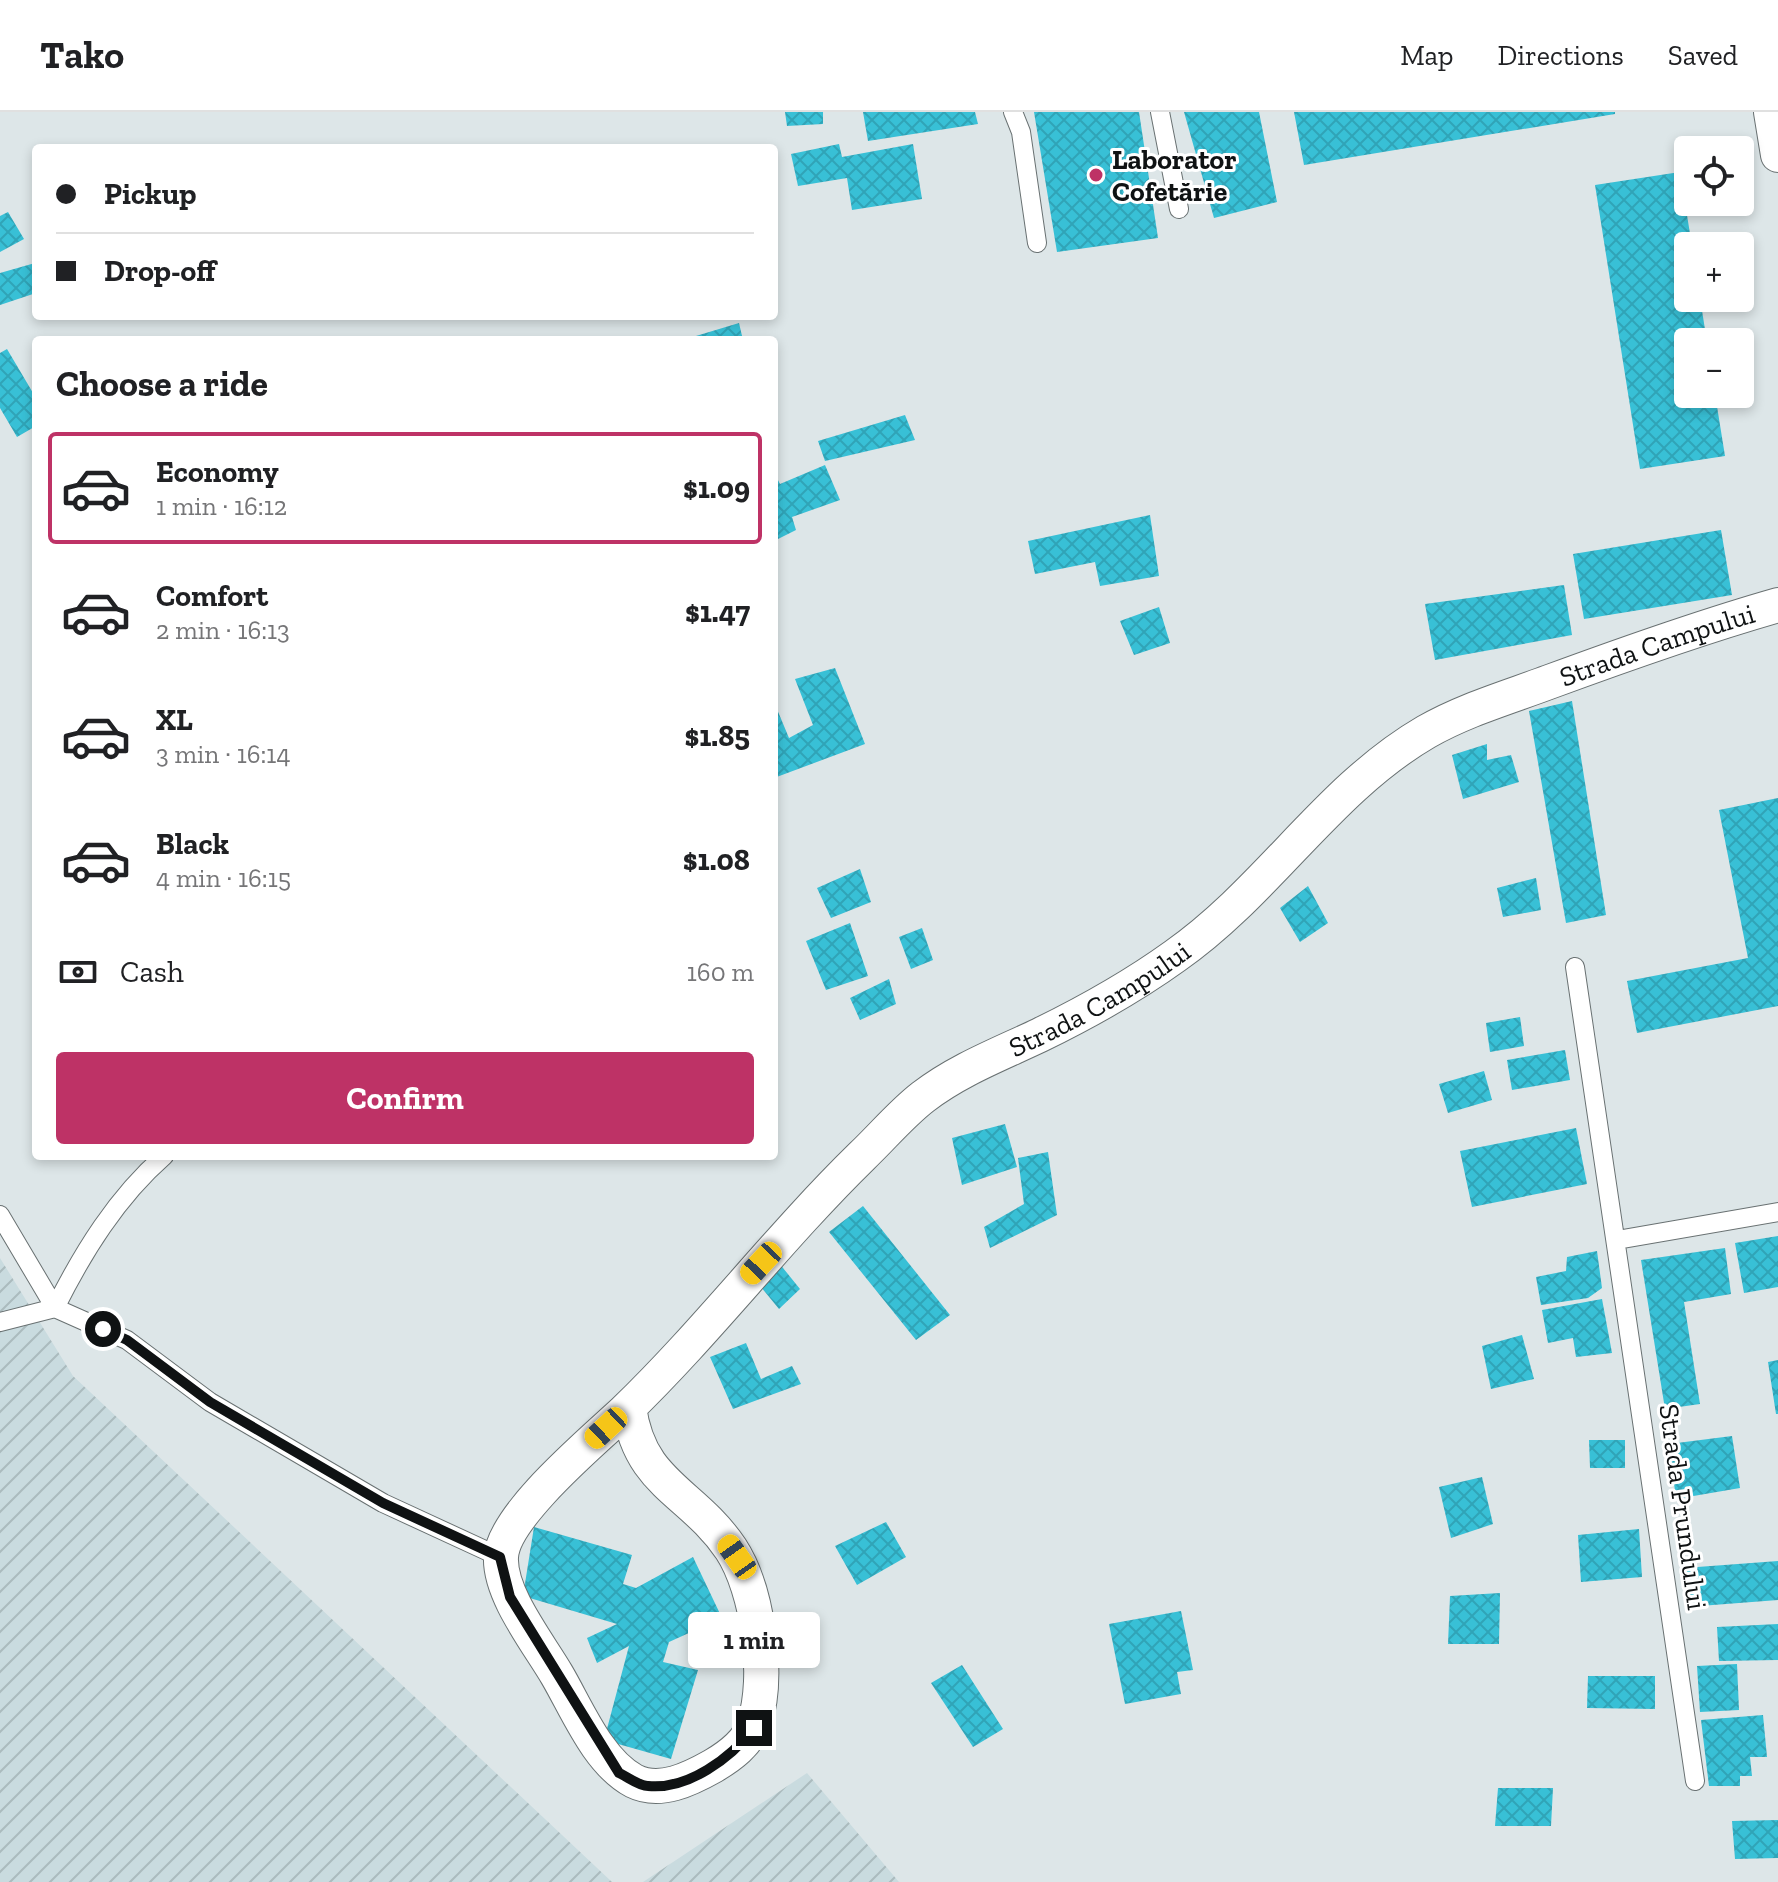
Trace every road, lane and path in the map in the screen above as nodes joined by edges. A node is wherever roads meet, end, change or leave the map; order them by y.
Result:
1 (1013, 112) edge
2 (1160, 112) edge
3 (1771, 112) edge
4 (1778, 155) edge
5 (1179, 209) dead end
6 (1037, 243) dead end
7 (1778, 605) edge
8 (1575, 967) dead end
9 (160, 1160) edge
10 (1778, 1212) edge
11 (0, 1215) edge
12 (1617, 1240) junction
13 (55, 1308) junction
14 (0, 1322) edge
15 (629, 1407) junction
16 (505, 1543) junction
17 (1695, 1781) dead end

1 - 6 lane
2 - 5 lane
3 - 4 street
7 - 15 street, Strada Campului
8 - 12 lane, Strada Prundului
9 - 13 lane
10 - 12 lane
11 - 13 lane
12 - 17 lane, Strada Prundului
13 - 14 lane
13 - 16 lane
15 - 16 street, Strada Campului
15 - 16 street

